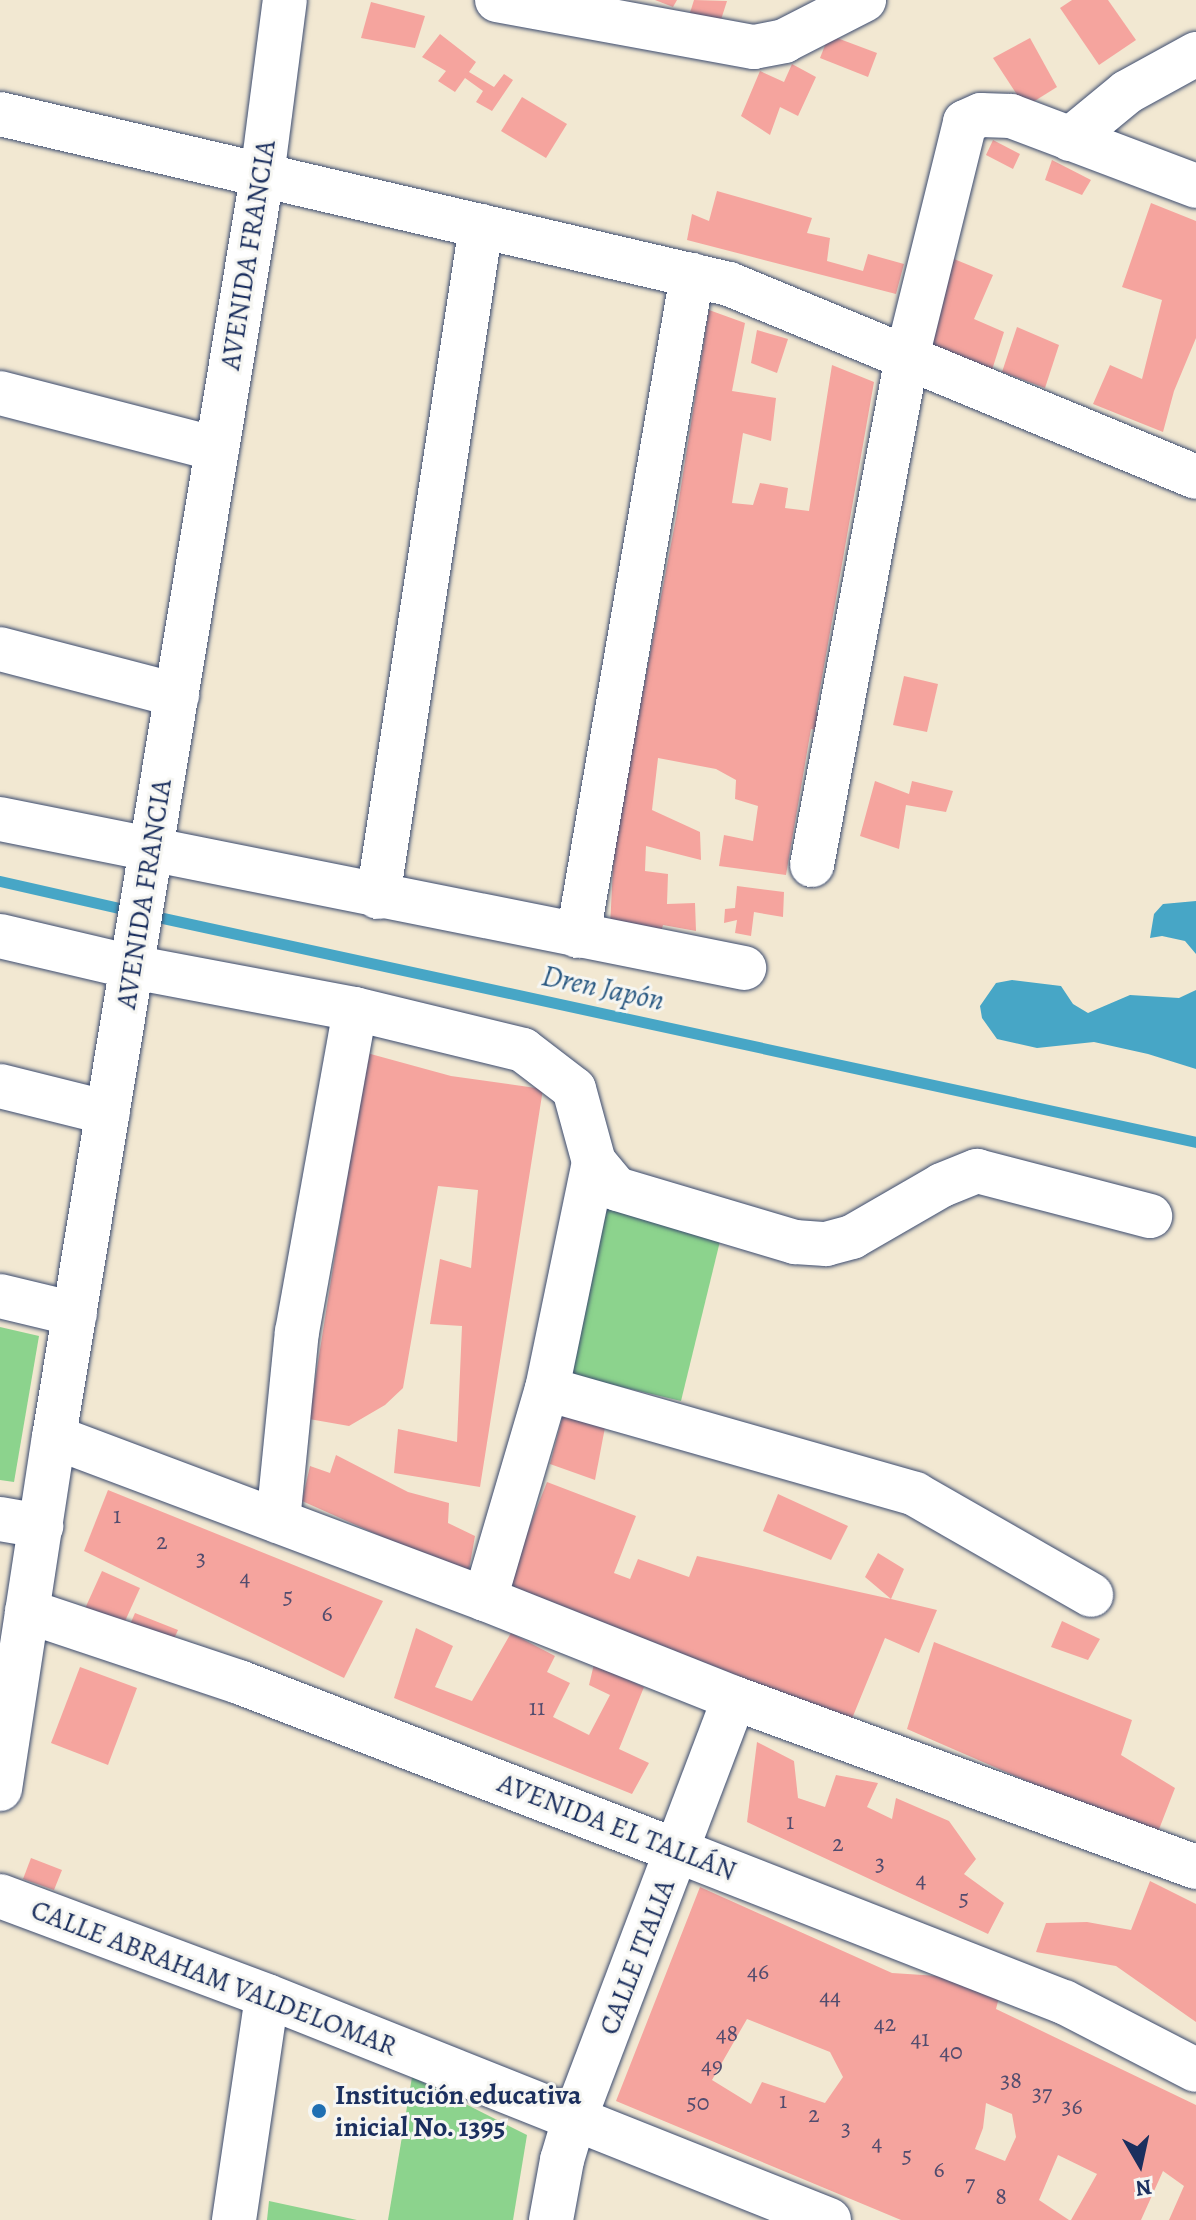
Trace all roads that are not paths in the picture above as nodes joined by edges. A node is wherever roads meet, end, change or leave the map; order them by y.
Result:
1 (285, 0) edge
2 (497, 0) edge
3 (864, 0) edge
4 (1196, 54) edge
5 (0, 114) edge
6 (1070, 139) junction
7 (262, 176) junction
8 (1196, 186) edge
9 (481, 226) junction
10 (692, 275) junction
11 (907, 357) junction
12 (0, 393) edge
13 (217, 449) junction
14 (1196, 477) edge
15 (0, 649) edge
16 (177, 695) junction
17 (0, 819) edge
18 (149, 863) junction
19 (812, 865) dead end
20 (378, 897) junction
21 (0, 936) edge
22 (578, 936) junction
23 (133, 958) junction
24 (744, 968) dead end
25 (355, 1009) junction
26 (0, 1086) edge
27 (108, 1113) junction
28 (594, 1162) junction
29 (1150, 1216) dead end
30 (0, 1296) edge
31 (75, 1314) junction
32 (547, 1389) junction
33 (54, 1437) junction
34 (278, 1521) junction
35 (20, 1523) edge
36 (1091, 1595) dead end
37 (485, 1599) junction
38 (27, 1611) junction
39 (734, 1698) junction
40 (0, 1789) edge
41 (678, 1851) junction
42 (1196, 1867) edge
43 (0, 1896) edge
44 (267, 1996) junction
45 (1196, 2070) edge
46 (574, 2120) junction
47 (234, 2220) edge
48 (551, 2220) edge
49 (829, 2220) edge

1 - 7 street, AVENIDA FRANCIA
2 - 3 street
4 - 6 street
5 - 7 street
6 - 8 street
6 - 11 street
7 - 9 street
7 - 13 street, AVENIDA FRANCIA
9 - 10 street
9 - 20 street
10 - 11 street
10 - 22 street
11 - 14 street
11 - 19 street
12 - 13 street
13 - 16 street, AVENIDA FRANCIA
15 - 16 street
16 - 18 street, AVENIDA FRANCIA
17 - 18 street
18 - 20 street
18 - 23 street, AVENIDA FRANCIA
20 - 22 street
21 - 23 street
22 - 24 street
23 - 25 street
23 - 27 street, AVENIDA FRANCIA
25 - 28 street
25 - 34 street
26 - 27 street
27 - 31 street, AVENIDA FRANCIA
28 - 29 street
28 - 32 street
30 - 31 street
31 - 33 street, AVENIDA FRANCIA
32 - 36 street
32 - 37 street
33 - 34 street
33 - 35 street, AVENIDA FRANCIA
34 - 37 street
35 - 38 street, AVENIDA FRANCIA
37 - 39 street
38 - 40 street, AVENIDA FRANCIA
38 - 41 street, AVENIDA EL TALLÁN
39 - 41 street, CALLE ITALIA
39 - 42 street
41 - 45 street, AVENIDA EL TALLÁN
41 - 46 street, CALLE ITALIA
43 - 44 street, CALLE ABRAHAM VALDELOMAR
44 - 46 street, CALLE ABRAHAM VALDELOMAR
44 - 47 street
46 - 48 street, CALLE ITALIA
46 - 49 street, CALLE ABRAHAM VALDELOMAR

